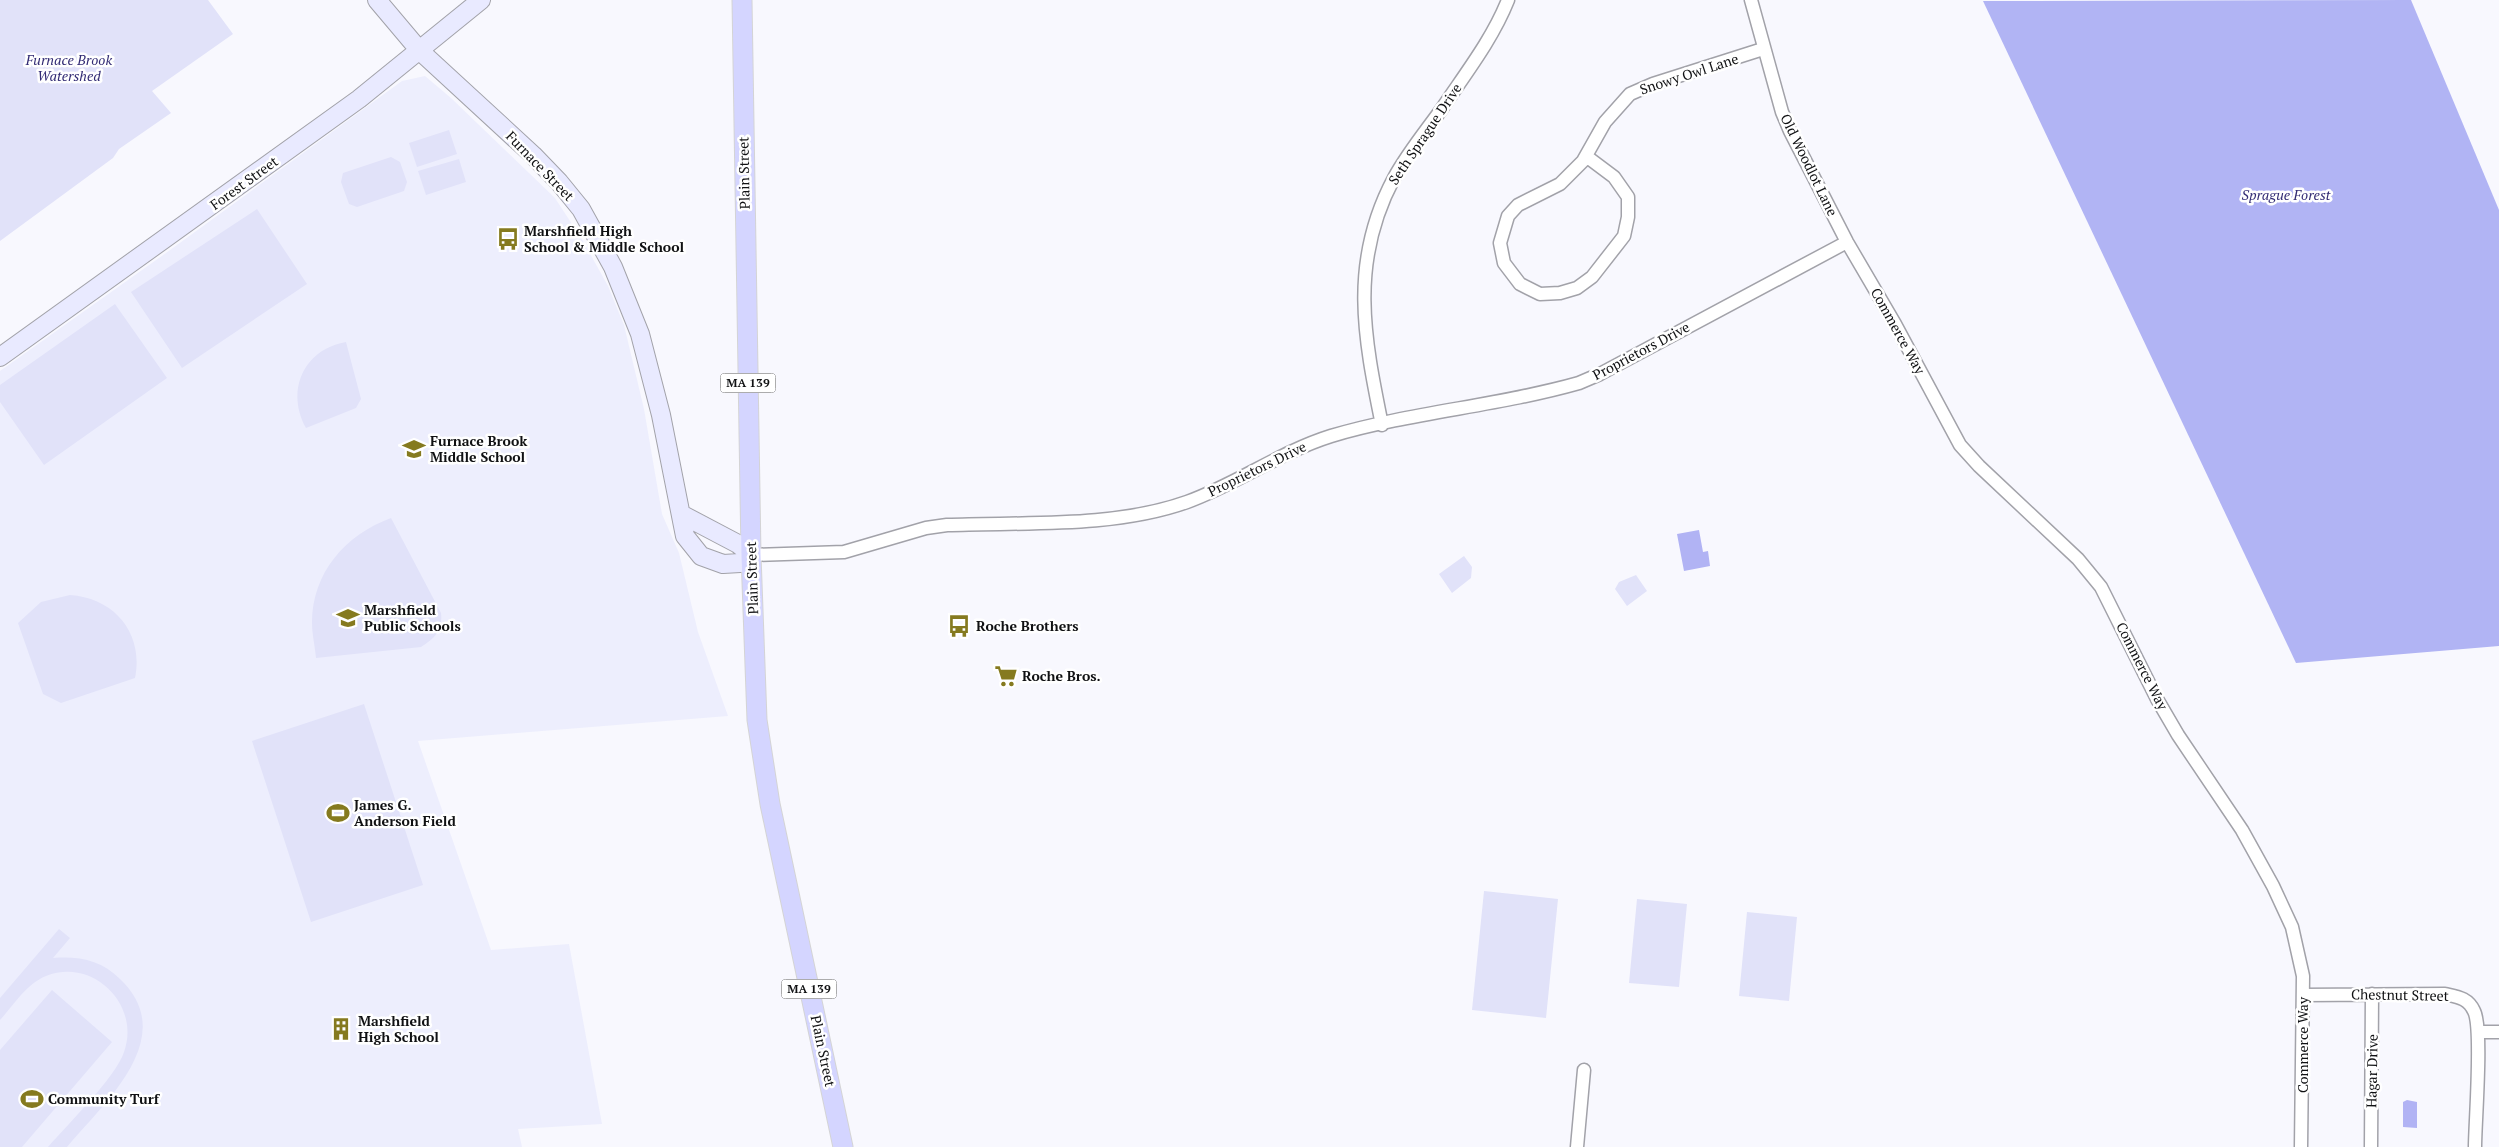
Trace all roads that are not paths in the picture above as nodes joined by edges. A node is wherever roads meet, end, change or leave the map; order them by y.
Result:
1 (377, 0) edge
2 (481, 0) edge
3 (742, 0) edge
4 (1508, 0) edge
5 (1751, 0) edge
6 (1764, 49) junction
7 (420, 51) junction
8 (1586, 156) junction
9 (1847, 242) junction
10 (0, 357) edge
11 (1382, 425) junction
12 (681, 514) junction
13 (751, 554) junction
14 (2372, 994) junction
15 (2303, 995) junction
16 (2478, 1032) junction
17 (2499, 1032) edge
18 (1584, 1070) dead end
19 (843, 1147) edge
20 (1577, 1147) edge
21 (2301, 1147) edge
22 (2371, 1147) edge
23 (2475, 1147) edge

1 - 7 main road, Furnace Street
2 - 7 main road, Forest Street
3 - 13 main road, Plain Street / MA 139
4 - 11 street, Seth Sprague Drive
5 - 6 street, Old Woodlot Lane
6 - 8 street, Snowy Owl Lane
6 - 9 street, Old Woodlot Lane
7 - 10 main road, Forest Street
7 - 12 main road, Furnace Street
8 - 8 street, Snowy Owl Lane
9 - 11 street, Proprietors Drive
9 - 15 street, Commerce Way
11 - 13 street, Proprietors Drive
12 - 13 main road
12 - 13 main road, Furnace Street
13 - 19 main road, Plain Street / MA 139
14 - 15 street, Chestnut Street
14 - 16 street, Chestnut Street
14 - 22 street, Hagar Drive
15 - 21 street, Commerce Way
16 - 17 street
16 - 23 street, Chestnut Street
18 - 20 street

